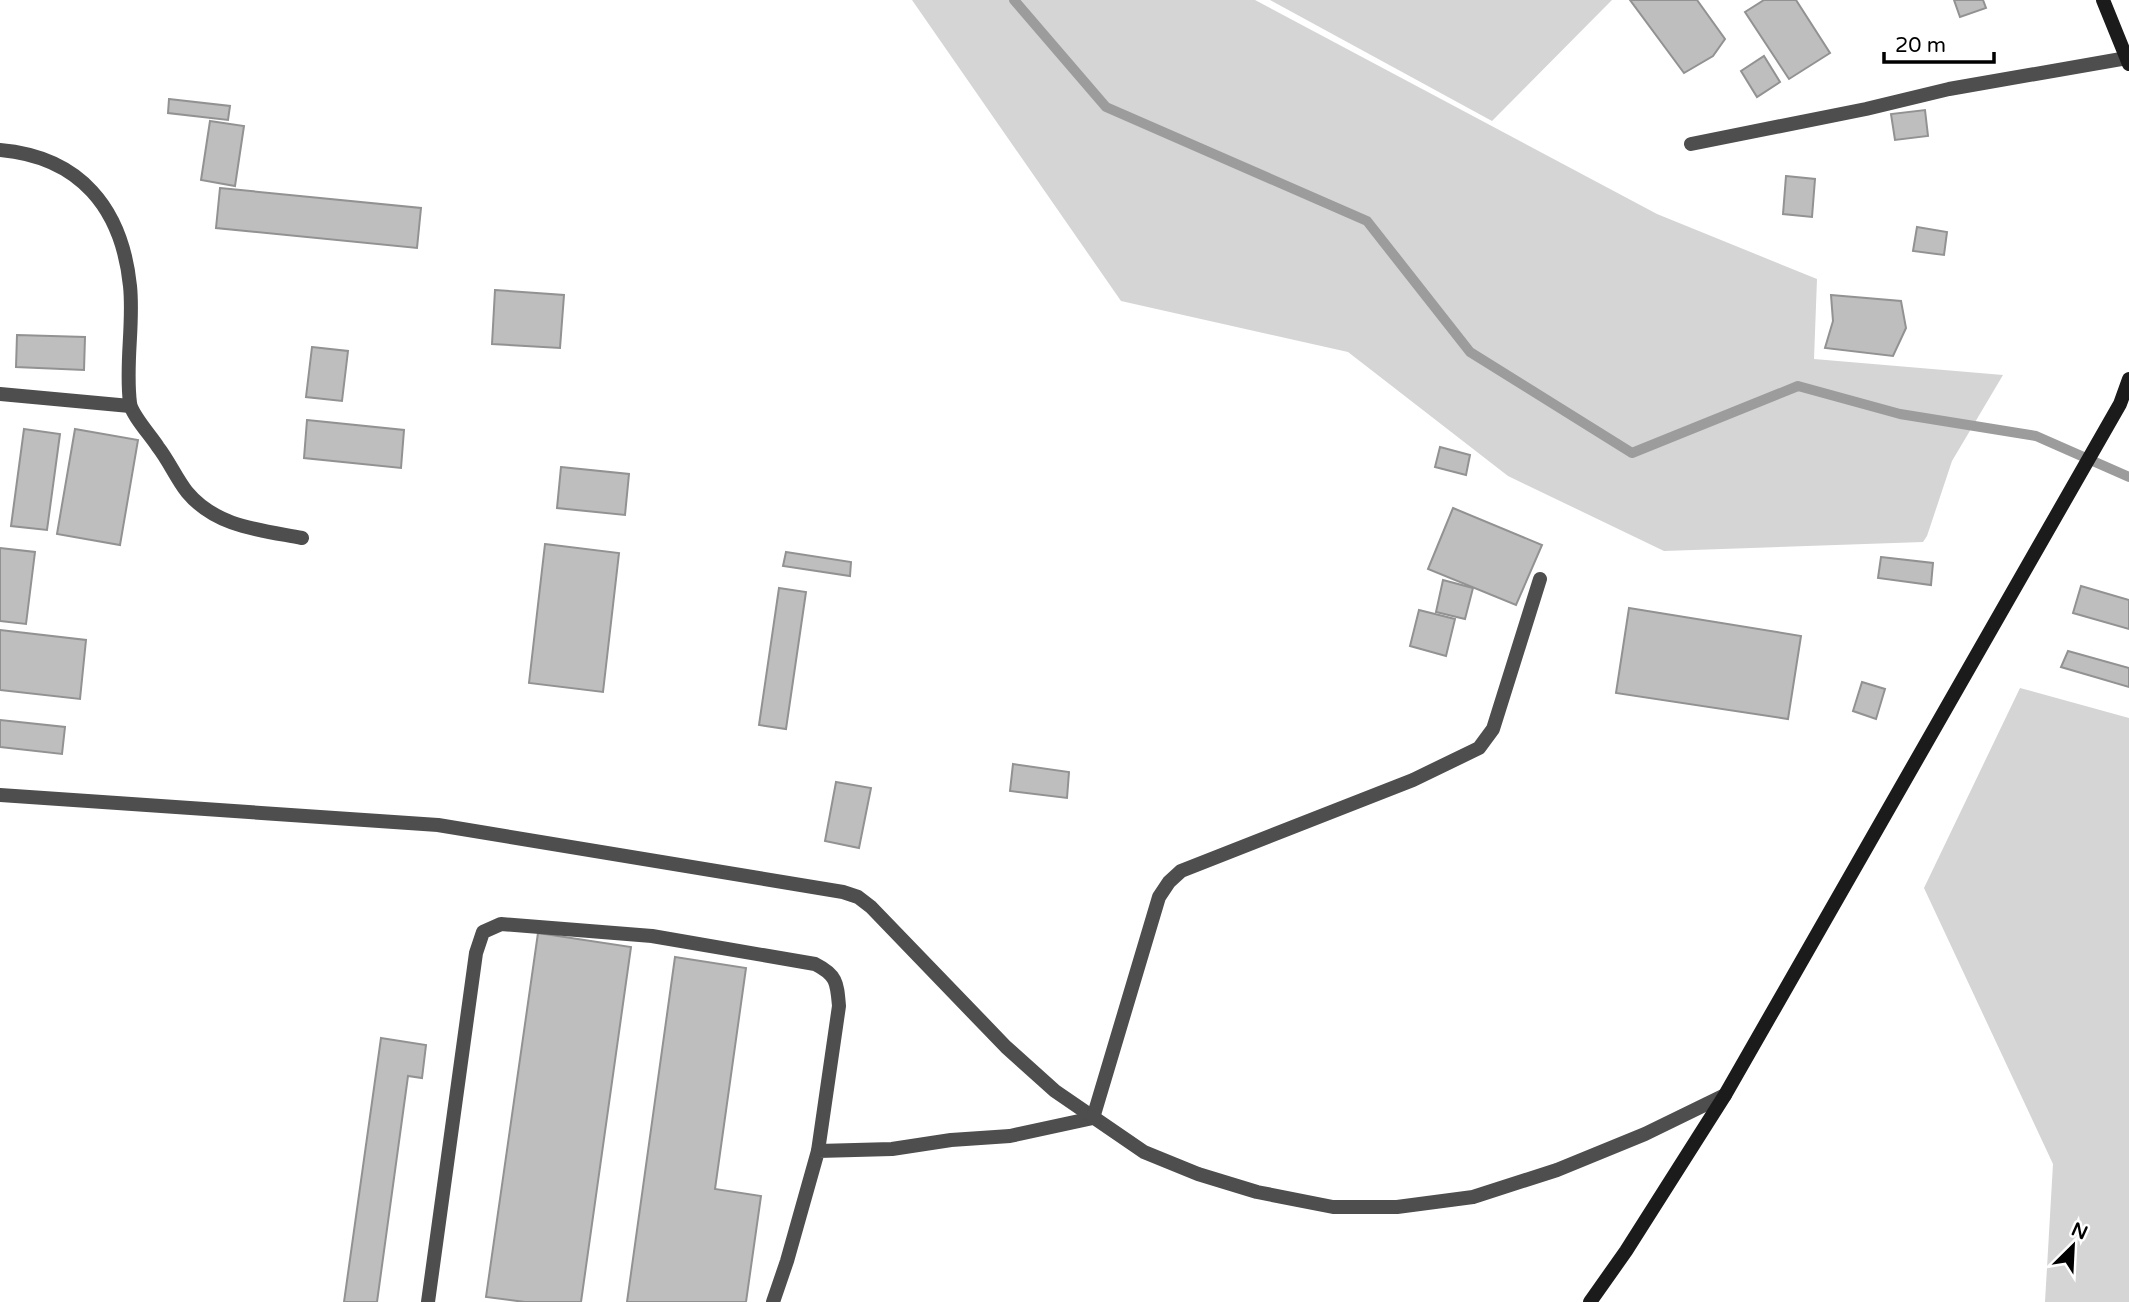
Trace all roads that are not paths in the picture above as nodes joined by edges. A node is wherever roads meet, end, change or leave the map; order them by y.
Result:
1 (2103, 0) edge
2 (2128, 61) edge
3 (1691, 144) dead end
4 (0, 150) edge
5 (2129, 379) edge
6 (0, 394) edge
7 (130, 406) junction
8 (302, 538) dead end
9 (1540, 579) dead end
10 (0, 795) edge
11 (1725, 1095) junction
12 (1093, 1118) junction
13 (818, 1151) junction
14 (428, 1302) edge
15 (773, 1302) edge
16 (1590, 1302) edge

1 - 2 street
2 - 3 street
4 - 7 street
5 - 11 street
6 - 7 street
7 - 8 street
9 - 12 street
10 - 12 street
11 - 12 street
11 - 16 street
12 - 13 street
13 - 14 street
13 - 15 street

